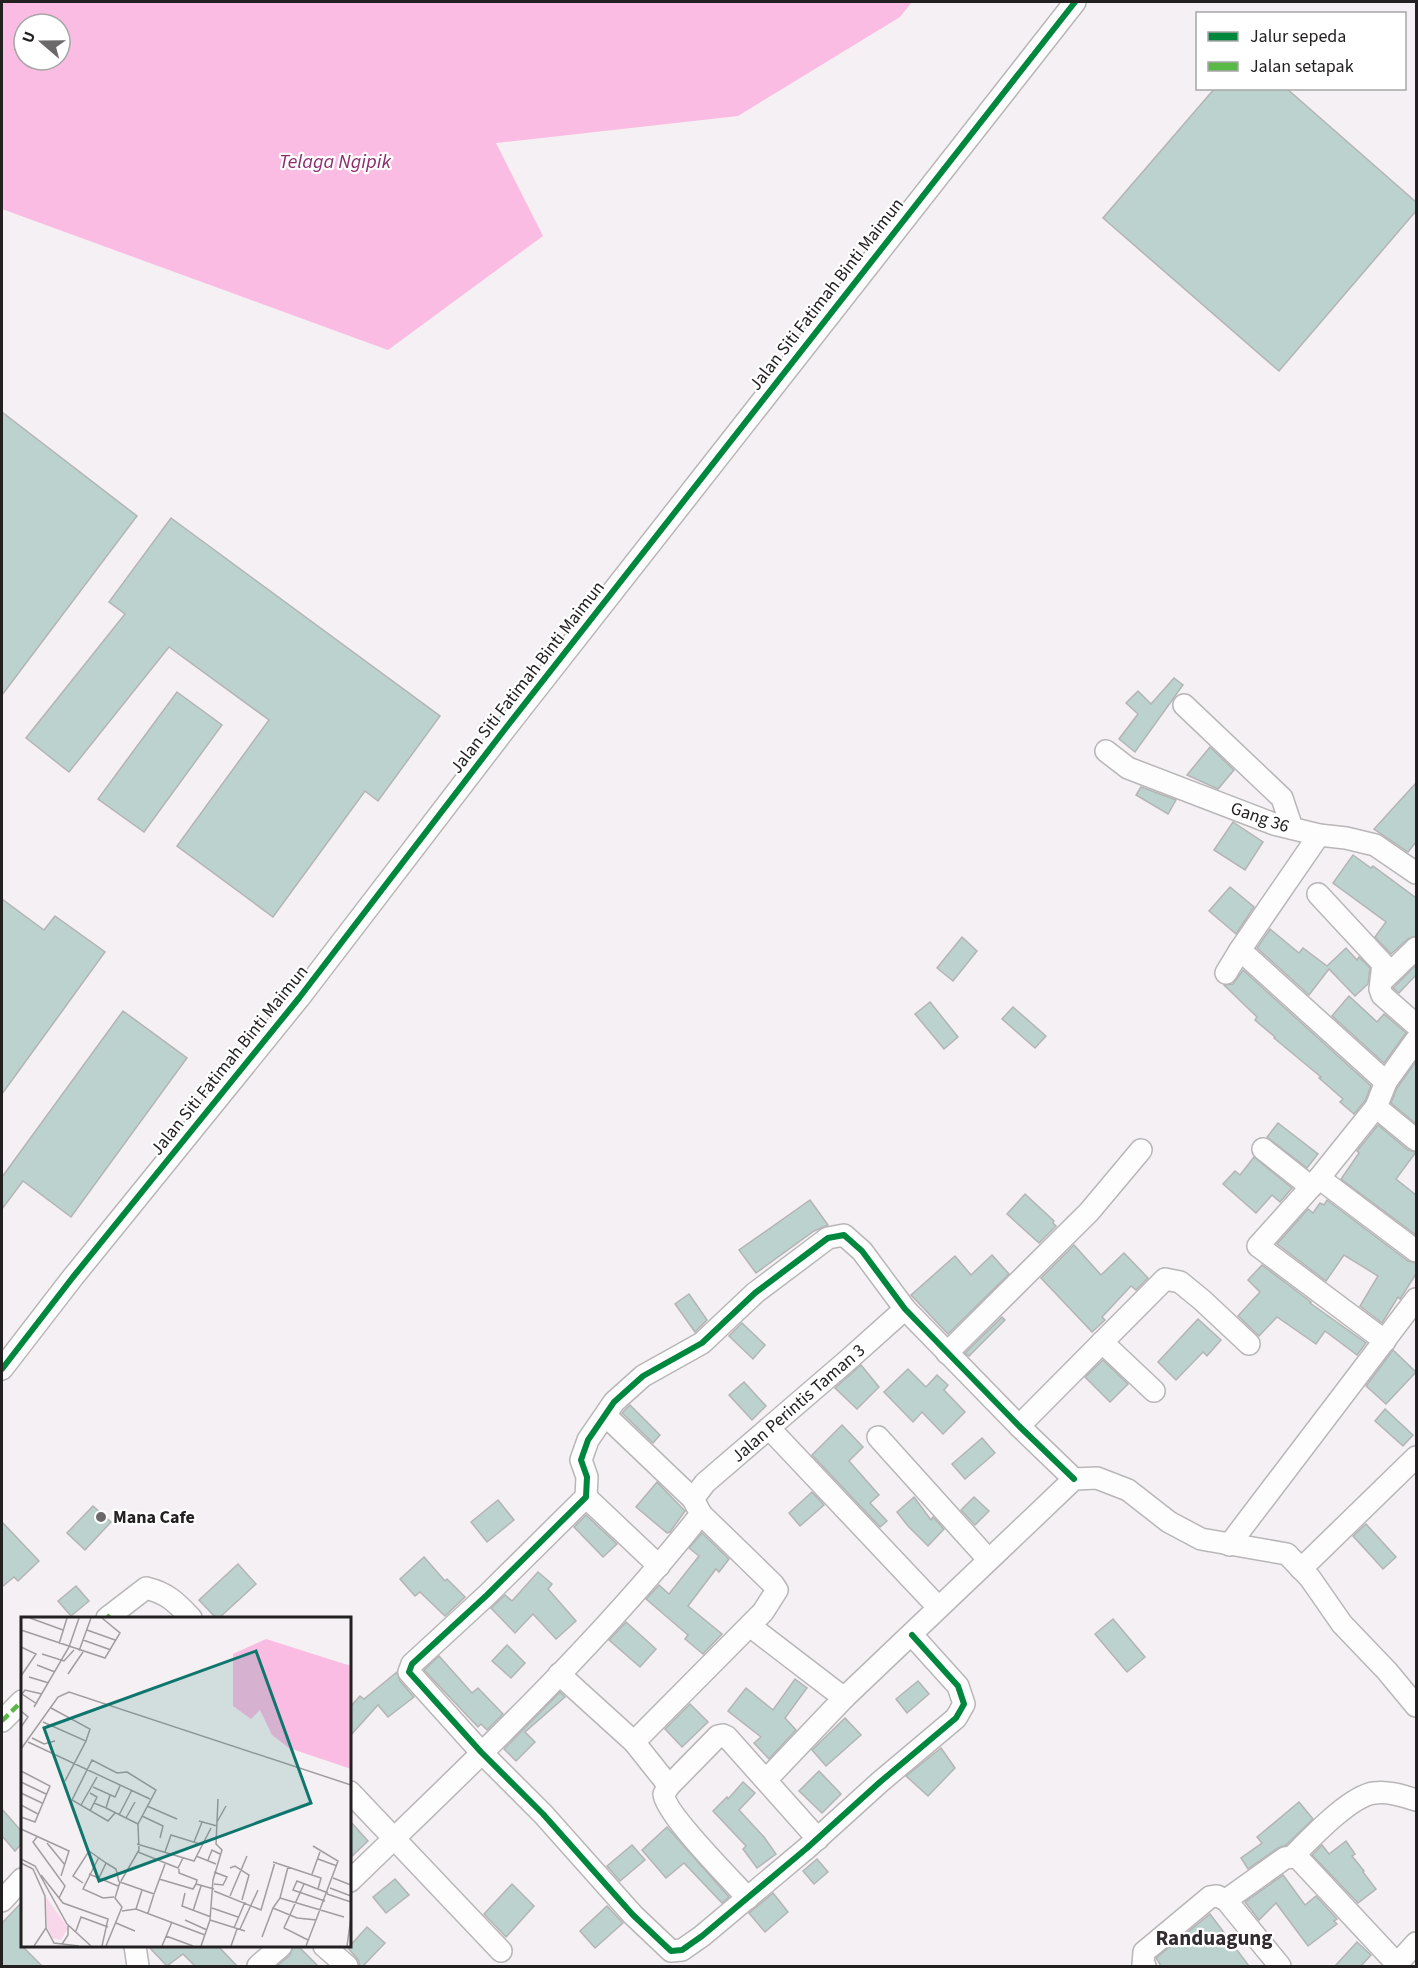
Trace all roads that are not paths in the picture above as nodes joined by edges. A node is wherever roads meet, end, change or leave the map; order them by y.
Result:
1 (1075, 2) edge
2 (1184, 705) dead end
3 (1106, 751) dead end
4 (1292, 828) junction
5 (1319, 835) junction
6 (1416, 873) edge
7 (1318, 894) dead end
8 (1416, 948) edge
9 (1240, 950) junction
10 (1226, 973) dead end
11 (1382, 981) junction
12 (1416, 1025) edge
13 (1416, 1040) edge
14 (1386, 1082) junction
15 (1377, 1107) junction
16 (1416, 1140) edge
17 (1263, 1149) dead end
18 (1141, 1150) dead end
19 (1315, 1182) junction
20 (1416, 1251) edge
21 (1416, 1299) edge
22 (905, 1309) junction
23 (1385, 1341) junction
24 (1102, 1342) junction
25 (1249, 1344) dead end
26 (947, 1353) junction
27 (2, 1369) edge
28 (1154, 1391) dead end
29 (606, 1416) junction
30 (1019, 1426) junction
31 (769, 1428) junction
32 (878, 1437) dead end
33 (1416, 1456) edge
34 (1074, 1479) junction
35 (586, 1497) junction
36 (697, 1507) junction
37 (1228, 1545) junction
38 (988, 1559) junction
39 (659, 1566) junction
40 (1301, 1569) junction
41 (938, 1607) junction
42 (108, 1617) edge
43 (190, 1617) edge
44 (750, 1626) junction
45 (912, 1635) junction
46 (559, 1674) junction
47 (844, 1698) junction
48 (21, 1702) edge
49 (1416, 1706) edge
50 (2, 1721) edge
51 (634, 1742) junction
52 (482, 1752) junction
53 (766, 1780) junction
54 (669, 1786) junction
55 (351, 1793) edge
56 (1416, 1800) edge
57 (393, 1839) junction
58 (818, 1839) junction
59 (1292, 1857) junction
60 (21, 1880) edge
61 (351, 1880) edge
62 (748, 1898) junction
63 (1226, 1900) junction
64 (2, 1901) edge
65 (1416, 1943) edge
66 (135, 1947) edge
67 (280, 1947) edge
68 (325, 1947) edge
69 (501, 1951) dead end
70 (1396, 1965) edge
71 (138, 1966) edge
72 (258, 1966) edge
73 (347, 1966) edge
74 (1145, 1966) edge
75 (1280, 1966) edge

1 - 27 street, Jalan Siti Fatimah Binti Maimun
2 - 4 street
3 - 4 street, Gang 36
4 - 5 street, Gang 36
5 - 6 street, Gang 36
5 - 9 street
7 - 11 street
8 - 11 street
9 - 10 street
9 - 14 street
11 - 12 street
13 - 14 street
14 - 15 street
15 - 16 street
15 - 19 street
17 - 19 street
18 - 26 street
19 - 20 street
19 - 23 street
21 - 23 street
22 - 26 street
22 - 29 street
22 - 31 street, Jalan Perintis Taman 3
23 - 37 street
24 - 25 street
24 - 28 street
24 - 30 street
26 - 30 street
29 - 35 street
29 - 36 street
30 - 34 street
31 - 36 street, Jalan Perintis Taman 3
31 - 41 street
32 - 38 street
33 - 40 street
34 - 37 street
34 - 38 street
35 - 39 street
35 - 52 street
36 - 39 street, Jalan Perintis Taman 3
36 - 44 street
37 - 40 street
38 - 41 street
39 - 46 street, Jalan Perintis Taman 3
40 - 49 street
41 - 45 street
42 - 43 street
44 - 47 street
44 - 51 street
45 - 47 street
45 - 58 street
46 - 51 street
46 - 52 street, Jalan Perintis Taman 3
47 - 53 street
48 - 50 street
51 - 54 street
52 - 57 street, Jalan Perintis Taman 3
52 - 62 street
53 - 54 street
53 - 58 street
54 - 62 street
55 - 57 street
56 - 59 street
57 - 61 street, Jalan Perintis Taman 3
57 - 69 street
58 - 62 street
59 - 63 street
59 - 70 street
60 - 64 street
63 - 74 street
63 - 75 street
65 - 70 street
66 - 71 street
67 - 72 street
68 - 73 street

